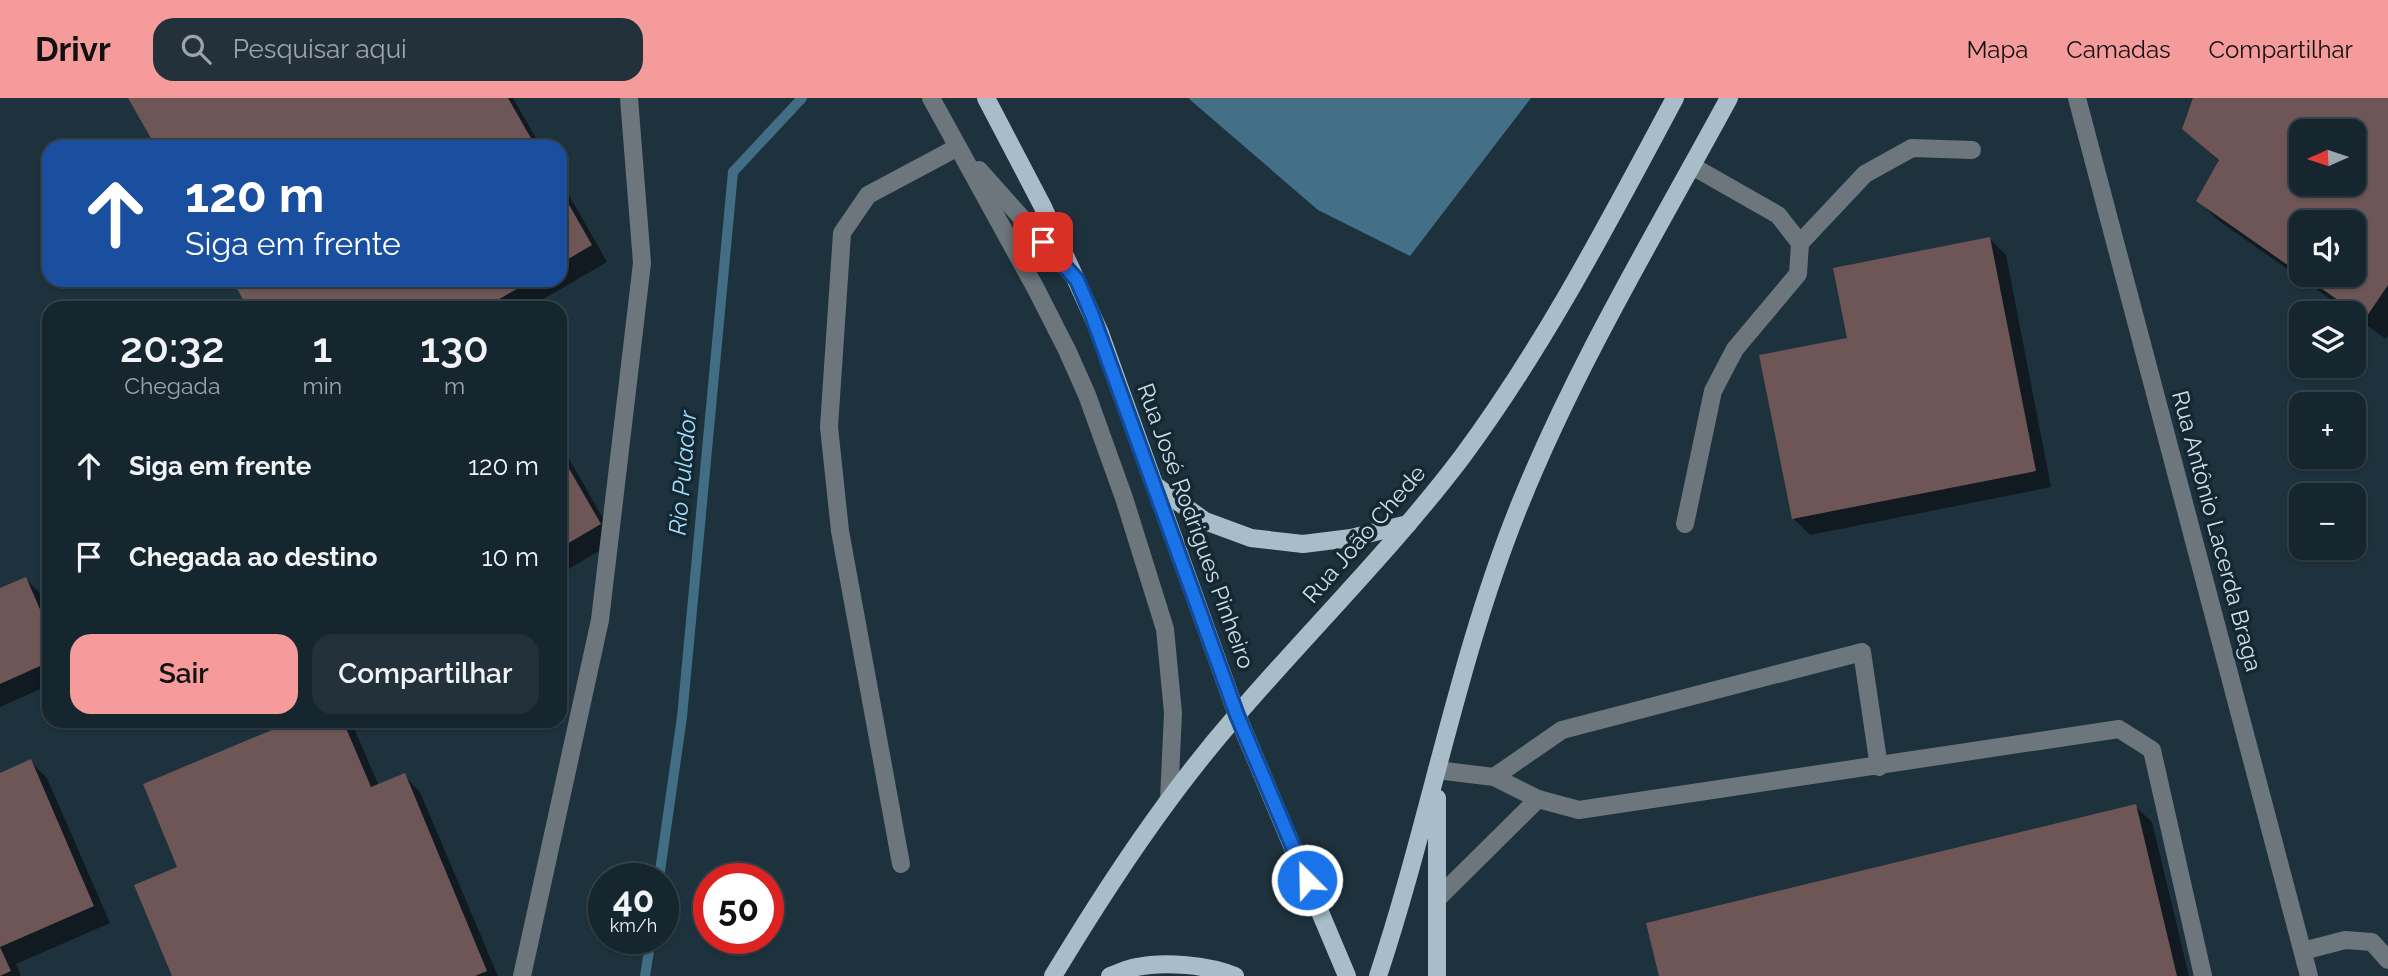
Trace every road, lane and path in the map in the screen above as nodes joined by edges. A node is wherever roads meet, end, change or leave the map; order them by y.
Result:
1 (629, 98) edge
2 (931, 98) edge
3 (986, 98) edge
4 (1675, 98) edge
5 (1728, 98) edge
6 (2077, 98) edge
7 (958, 147) junction
8 (1972, 150) dead end
9 (1692, 166) junction
10 (1800, 243) junction
11 (1077, 280) junction
12 (1155, 486) junction
13 (1408, 524) junction
14 (1685, 524) dead end
15 (1237, 715) junction
16 (1879, 766) junction
17 (1437, 770) junction
18 (1494, 777) junction
19 (1538, 799) junction
20 (1169, 800) junction
21 (901, 864) dead end
22 (1437, 899) junction
23 (2303, 951) junction
24 (2388, 960) edge
25 (522, 976) edge
26 (1053, 976) edge
27 (1111, 976) edge
28 (1235, 976) edge
29 (1347, 976) edge
30 (1378, 976) edge
31 (1437, 976) edge
32 (2203, 976) edge
33 (2309, 976) edge

1 - 25 street
2 - 7 street
3 - 11 main road, Rua José Rodrigues Pinheiro
4 - 13 main road, Rua João Chede
5 - 9 main road
6 - 23 street, Rua Antônio Lacerda Braga
7 - 11 street
7 - 20 street
7 - 21 street
8 - 10 street
9 - 10 street
9 - 17 main road
10 - 14 street
11 - 12 main road, Rua José Rodrigues Pinheiro
12 - 13 main road
12 - 15 main road, Rua José Rodrigues Pinheiro
13 - 15 main road, Rua João Chede
15 - 20 main road, Rua João Chede
15 - 29 main road, Rua José Rodrigues Pinheiro
16 - 18 street
16 - 19 street
16 - 32 street
17 - 18 street
17 - 22 main road
17 - 30 main road
18 - 19 street
19 - 22 street
20 - 26 main road, Rua João Chede
22 - 31 main road
23 - 24 street
23 - 33 street, Rua Antônio Lacerda Braga
27 - 28 main road

